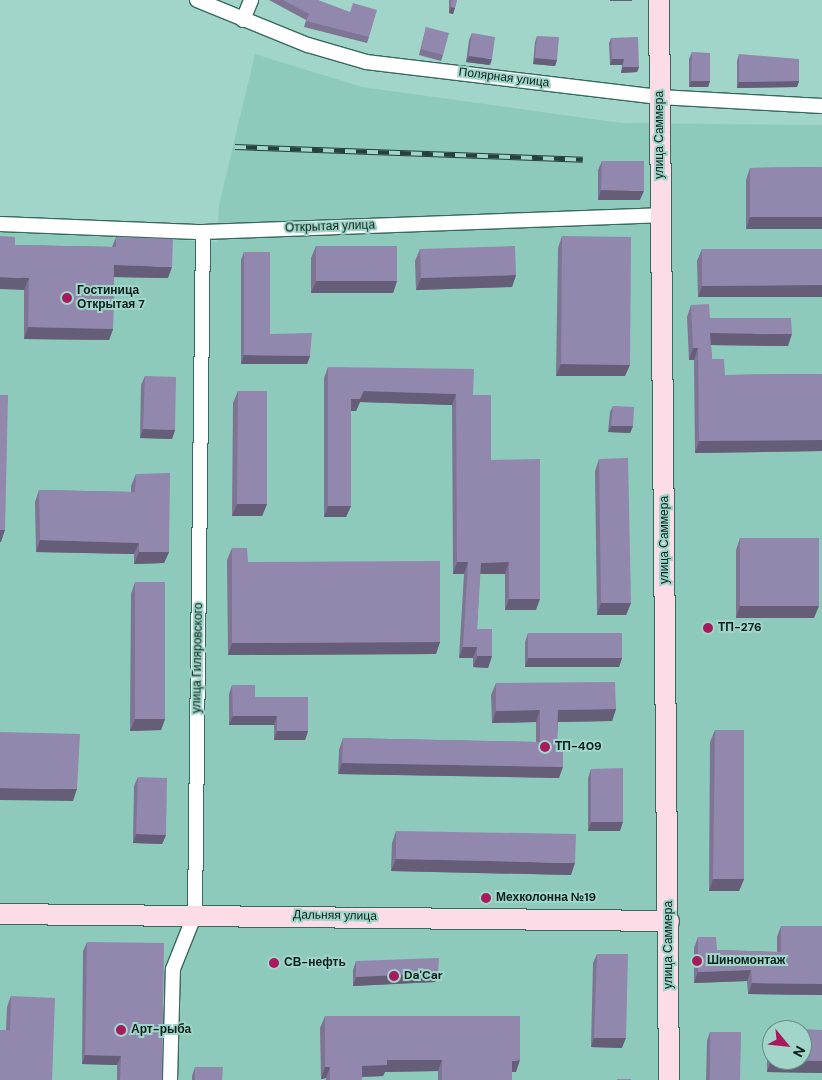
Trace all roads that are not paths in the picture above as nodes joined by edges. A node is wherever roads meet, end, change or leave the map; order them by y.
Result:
1 (197, 0) edge
2 (251, 0) edge
3 (659, 0) edge
4 (243, 20) junction
5 (660, 97) junction
6 (822, 106) edge
7 (660, 215) junction
8 (0, 224) edge
9 (203, 232) junction
10 (0, 914) edge
11 (195, 914) junction
12 (669, 921) junction
13 (170, 1080) edge
14 (669, 1080) edge

1 - 4 street, Полярная улица
2 - 4 street
3 - 5 street, улица Саммера
4 - 5 street, Полярная улица
5 - 6 street, Полярная улица
5 - 7 street, улица Саммера
7 - 9 street, Открытая улица
7 - 12 street, улица Саммера
8 - 9 street, Открытая улица
9 - 11 street, улица Гиляровского
10 - 11 street, Дальняя улица
11 - 12 street, Дальняя улица
11 - 13 street, улица Гиляровского
12 - 14 street, улица Саммера

